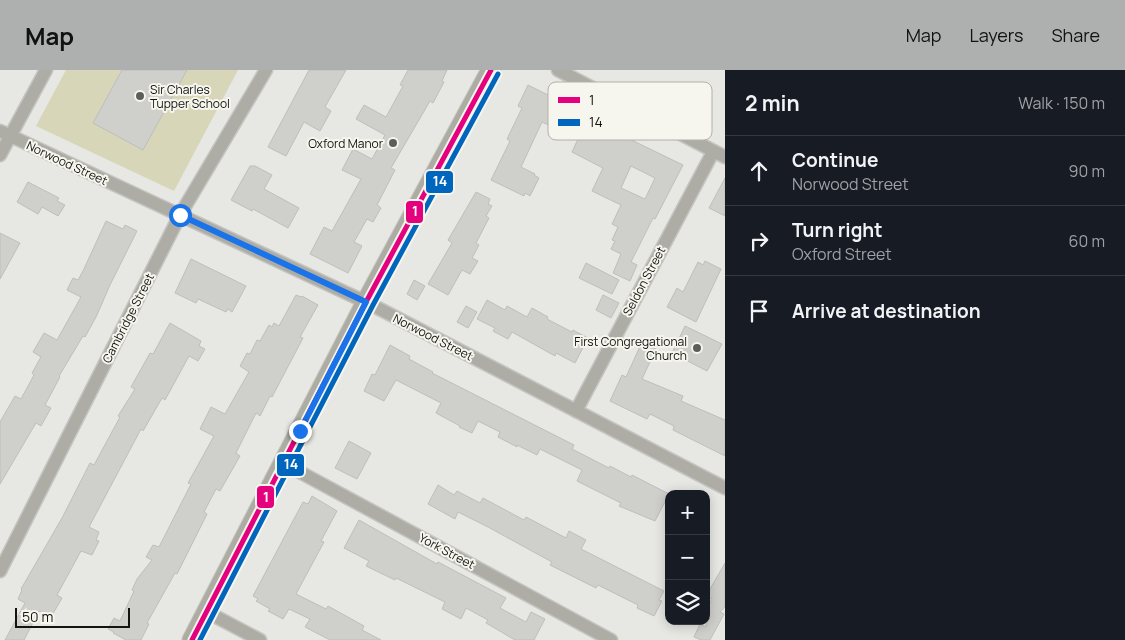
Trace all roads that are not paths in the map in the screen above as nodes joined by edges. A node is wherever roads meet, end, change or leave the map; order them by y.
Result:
1 (46, 70) edge
2 (266, 70) edge
3 (491, 70) edge
4 (558, 70) edge
5 (581, 82) edge
6 (5, 134) edge
7 (690, 140) edge
8 (713, 152) junction
9 (0, 155) edge
10 (725, 157) edge
11 (180, 215) junction
12 (366, 302) junction
13 (576, 411) junction
14 (283, 463) junction
15 (725, 488) edge
16 (0, 571) edge
17 (206, 612) junction
18 (192, 640) edge
19 (260, 640) edge
20 (611, 640) edge

1 - 6 street
2 - 11 street, Cambridge Street
3 - 12 main road
4 - 5 street
6 - 9 street
6 - 11 street, Norwood Street
7 - 8 street
8 - 10 street
8 - 13 street, Seldon Street
11 - 12 street, Norwood Street
11 - 16 street, Cambridge Street
12 - 13 street, Norwood Street
12 - 14 main road
13 - 15 street, Norwood Street
14 - 17 main road
14 - 20 street, York Street
17 - 18 main road
17 - 19 street

